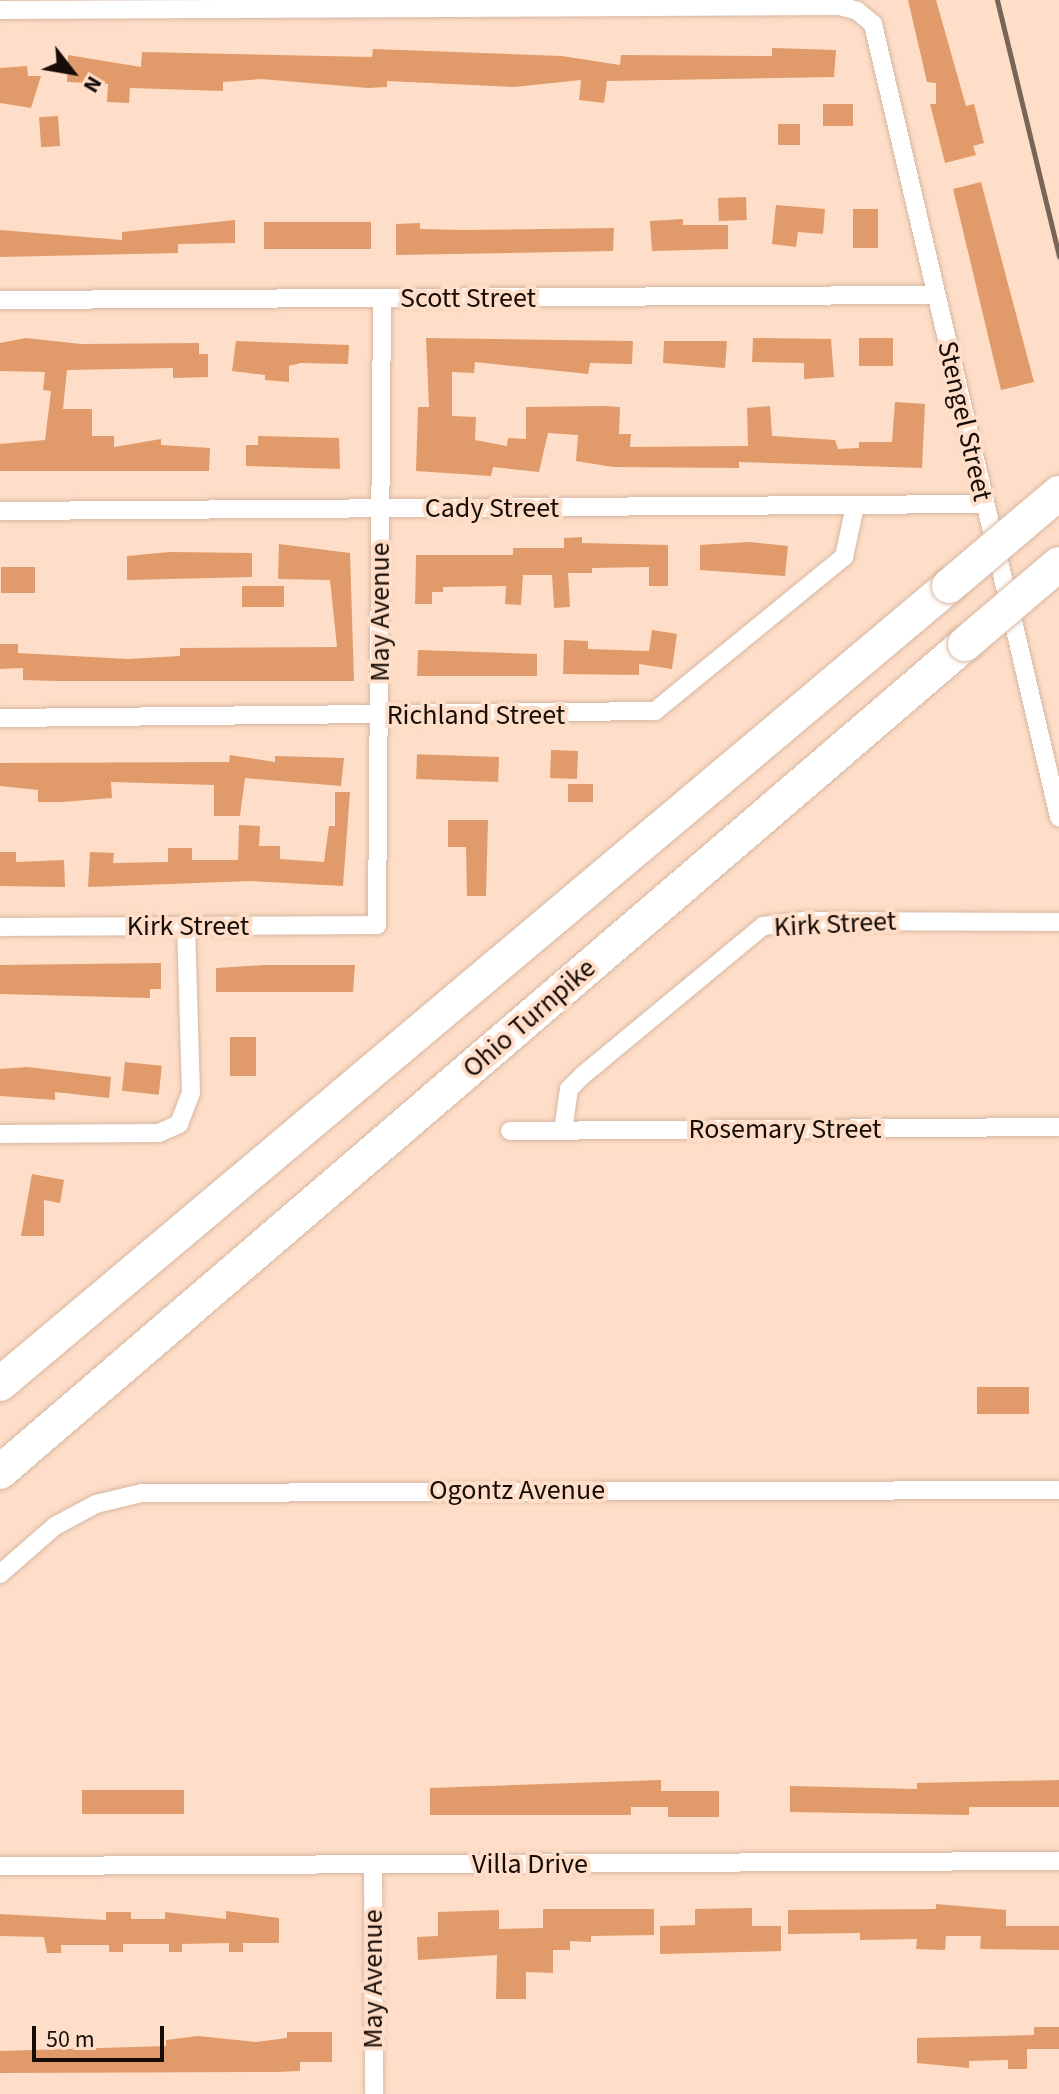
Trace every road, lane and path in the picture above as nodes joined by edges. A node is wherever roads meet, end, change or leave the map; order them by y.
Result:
1 (0, 10) edge
2 (935, 295) junction
3 (382, 298) junction
4 (0, 300) edge
5 (1059, 493) edge
6 (985, 504) junction
7 (855, 506) junction
8 (381, 508) junction
9 (0, 511) edge
10 (1059, 564) edge
11 (380, 715) junction
12 (0, 718) edge
13 (1054, 769) edge
14 (1059, 817) edge
15 (1059, 922) edge
16 (377, 925) joint
17 (186, 926) junction
18 (0, 927) edge
19 (1059, 1127) edge
20 (510, 1131) dead end
21 (563, 1131) junction
22 (0, 1134) edge
23 (0, 1384) edge
24 (0, 1472) edge
25 (1059, 1490) edge
26 (0, 1574) edge
27 (1059, 1861) edge
28 (373, 1865) junction
29 (0, 1866) edge
30 (374, 2094) edge

1 - 2 street, Stengel Street
2 - 3 street, Scott Street
2 - 6 street, Stengel Street
3 - 4 street, Scott Street
3 - 8 street, May Avenue
5 - 23 highway, bridge
6 - 7 street, Cady Street
6 - 13 street, Stengel Street
7 - 8 street, Cady Street
7 - 11 street, Richland Street
8 - 9 street, Cady Street
8 - 11 street, May Avenue
10 - 24 highway, Ohio Turnpike, bridge
11 - 12 street, Richland Street
11 - 16 street, May Avenue
13 - 14 street, Stengel Street
15 - 21 street, Kirk Street
16 - 17 street, Kirk Street
17 - 18 street, Kirk Street
17 - 22 street
19 - 21 street, Rosemary Street
20 - 21 street, Rosemary Street
25 - 26 street, Ogontz Avenue
27 - 28 street, Villa Drive
28 - 29 street, Villa Drive
28 - 30 street, May Avenue

